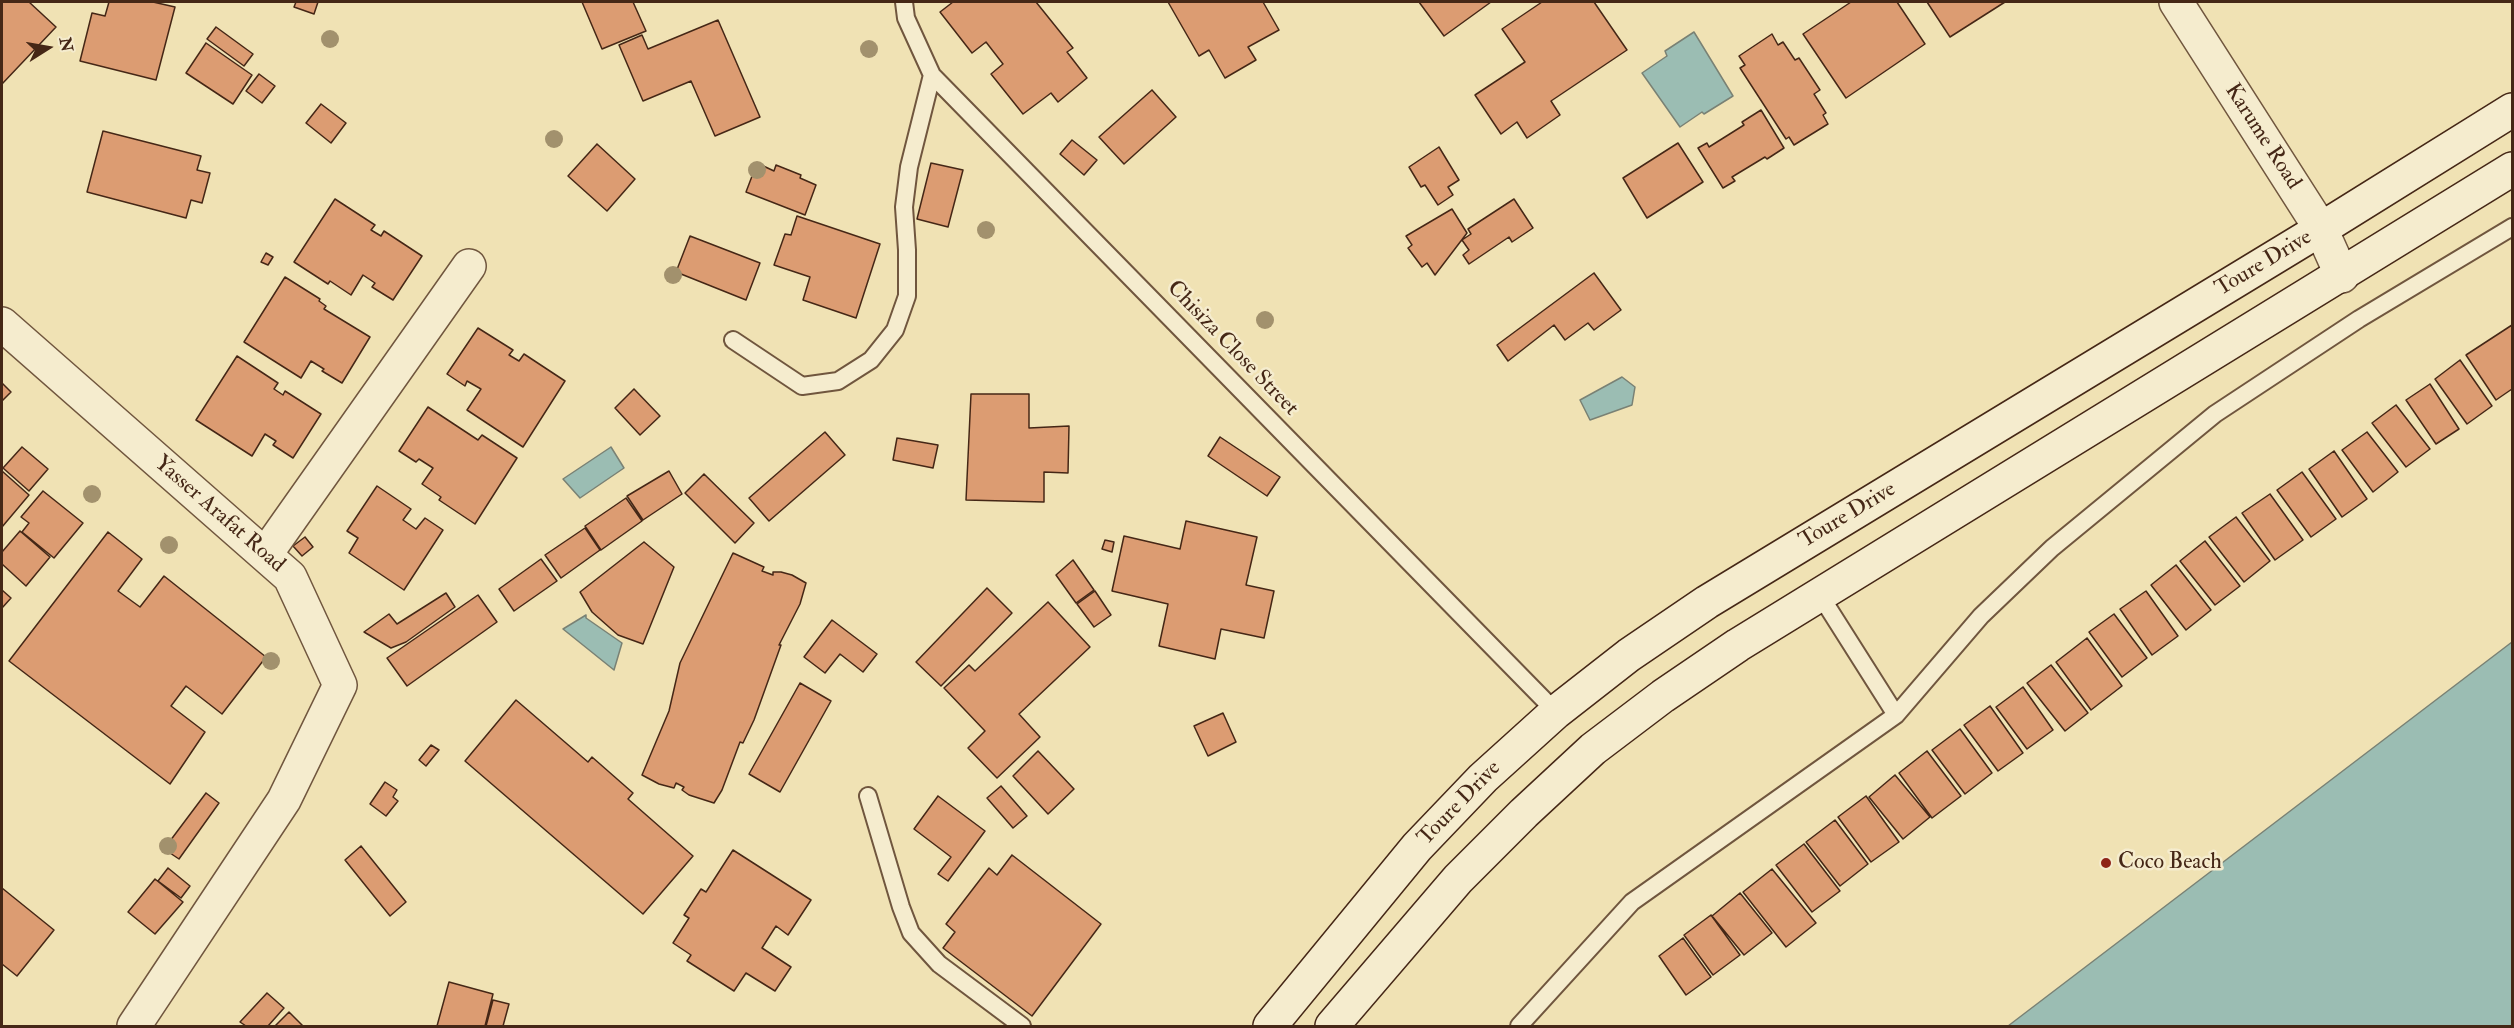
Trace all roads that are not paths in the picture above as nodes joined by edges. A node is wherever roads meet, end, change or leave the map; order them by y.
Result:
1 (904, 2) edge
2 (2176, 2) edge
3 (932, 75) junction
4 (2512, 110) edge
5 (2512, 169) edge
6 (2512, 227) edge
7 (2321, 230) junction
8 (469, 266) dead end
9 (2342, 276) junction
10 (2, 324) edge
11 (733, 340) dead end
12 (265, 555) junction
13 (1820, 595) junction
14 (1556, 712) junction
15 (1896, 716) junction
16 (868, 796) dead end
17 (134, 1026) edge
18 (1022, 1026) edge
19 (1270, 1026) edge
20 (1332, 1026) edge
21 (1519, 1026) edge

1 - 3 lane, Chisiza Close Street
2 - 7 main road, Karume Road
3 - 11 lane
3 - 14 lane, Chisiza Close Street
4 - 7 main road, Toure Drive
5 - 9 main road
6 - 15 lane
7 - 9 main road, Karume Road
7 - 14 main road, Toure Drive
8 - 12 main road
9 - 13 main road
10 - 12 main road, Yasser Arafat Road
12 - 17 main road, Yasser Arafat Road
13 - 15 lane
13 - 20 main road
14 - 19 main road, Toure Drive
15 - 21 lane
16 - 18 lane

